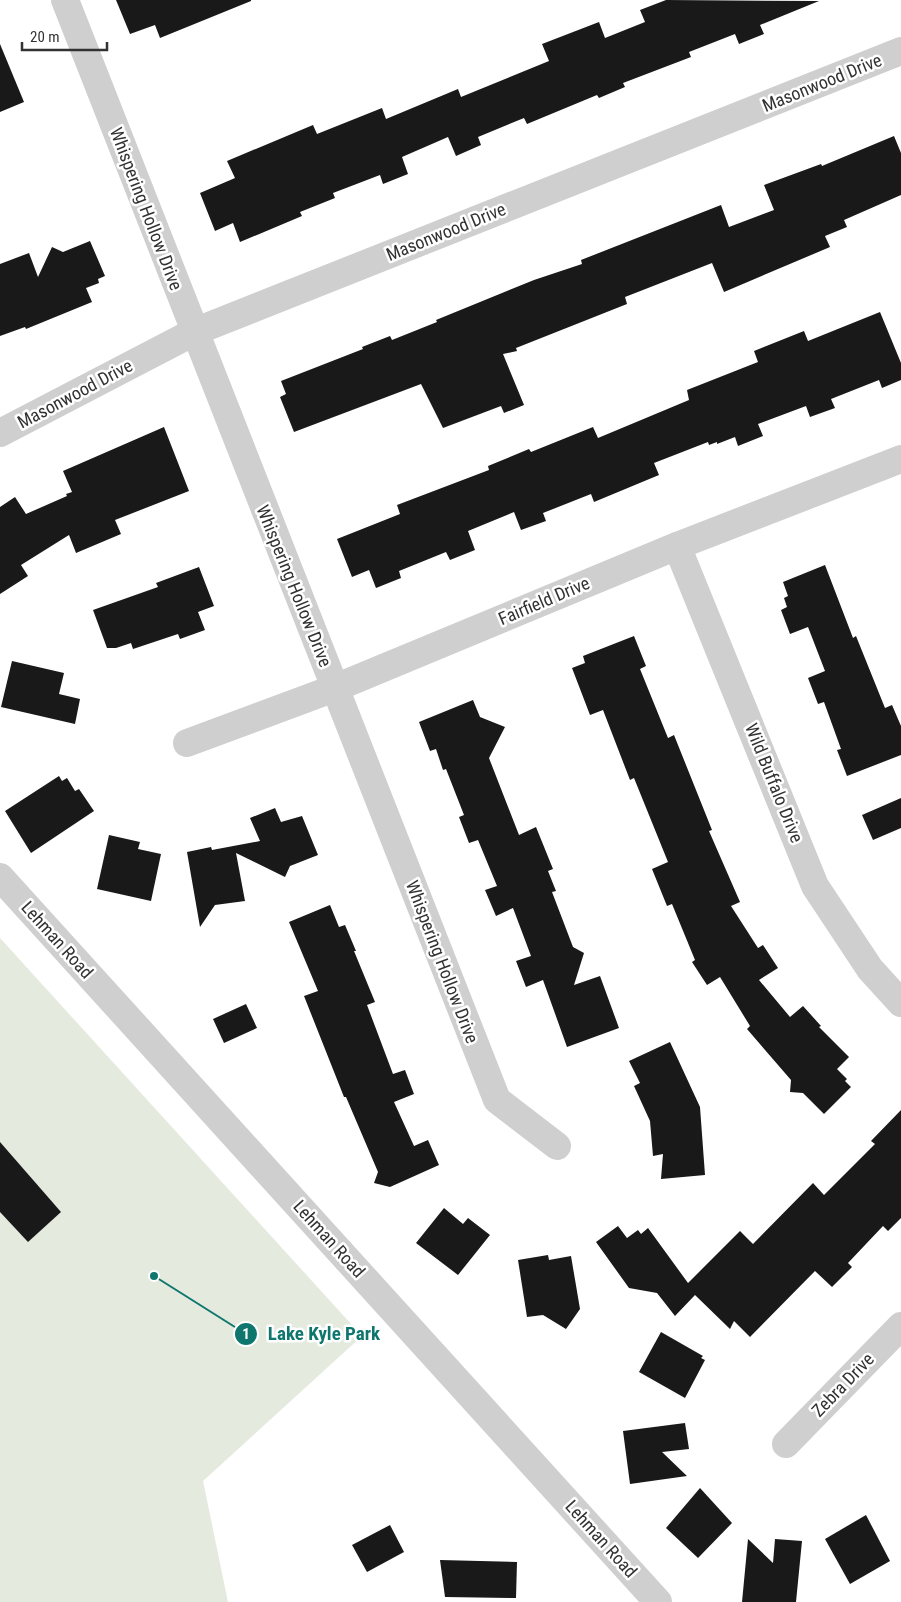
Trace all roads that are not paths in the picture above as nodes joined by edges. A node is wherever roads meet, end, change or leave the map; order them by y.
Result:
1 (65, 0) edge
2 (901, 52) edge
3 (194, 332) junction
4 (0, 433) edge
5 (901, 459) edge
6 (677, 546) junction
7 (335, 688) junction
8 (187, 743) dead end
9 (0, 877) edge
10 (901, 1003) edge
11 (557, 1146) dead end
12 (901, 1326) edge
13 (786, 1444) dead end
14 (658, 1602) edge

1 - 3 street, Whispering Hollow Drive
2 - 3 street, Masonwood Drive
3 - 4 street, Masonwood Drive
3 - 7 street, Whispering Hollow Drive
5 - 6 street, Fairfield Drive
6 - 7 street, Fairfield Drive
6 - 10 street, Wild Buffalo Drive
7 - 8 street, Fairfield Drive
7 - 11 street, Whispering Hollow Drive
9 - 14 street, Lehman Road
12 - 13 street, Zebra Drive

